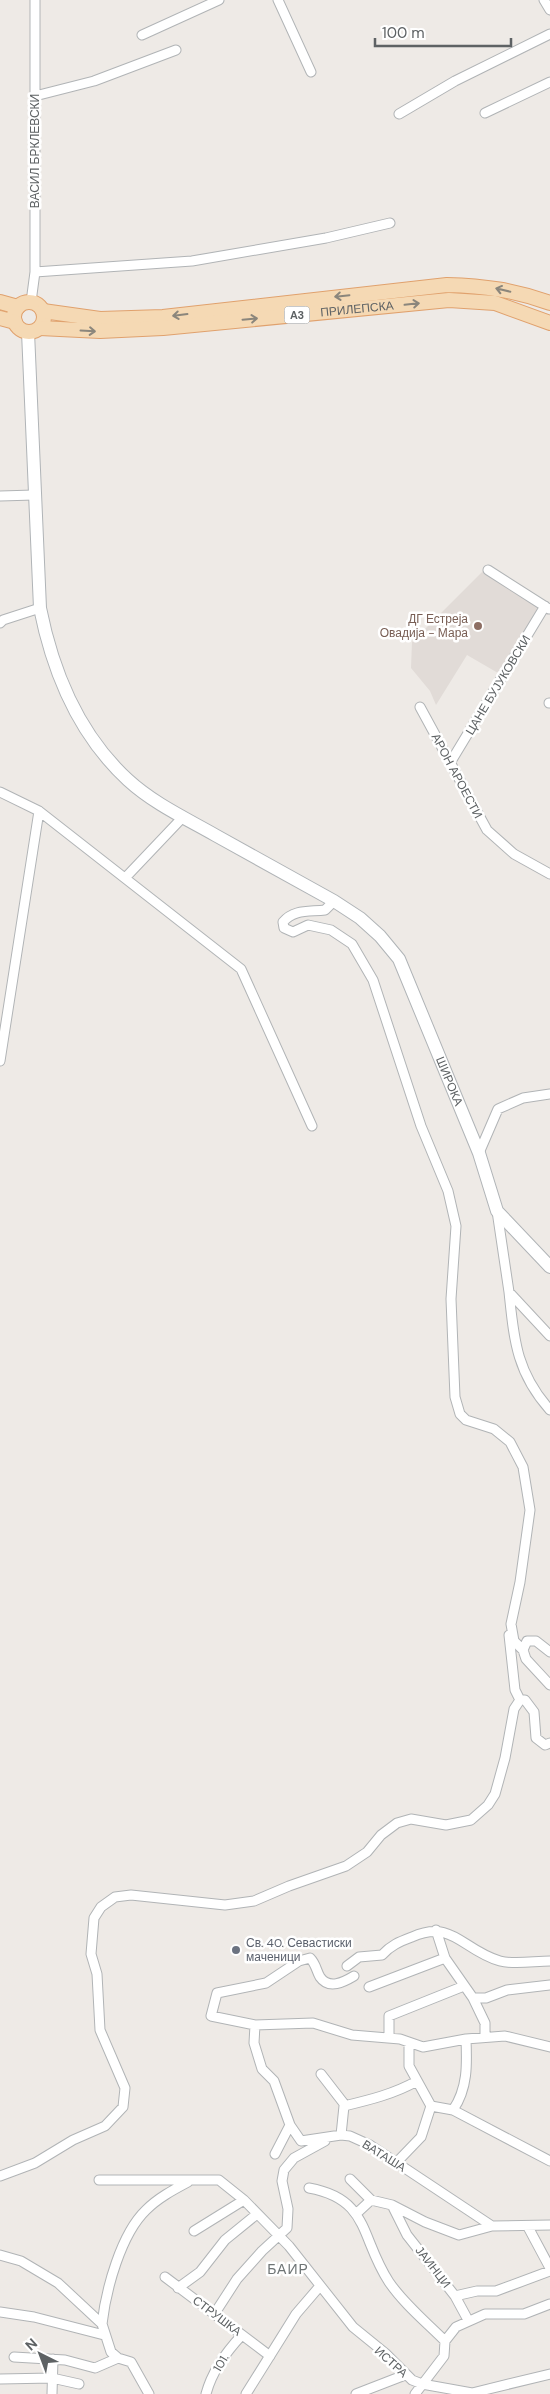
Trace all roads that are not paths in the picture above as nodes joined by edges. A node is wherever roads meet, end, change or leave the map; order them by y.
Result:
1 (35, 0) edge
2 (219, 0) edge
3 (278, 0) edge
4 (544, 0) edge
5 (550, 10) edge
6 (550, 34) edge
7 (142, 35) dead end
8 (176, 50) dead end
9 (311, 72) dead end
10 (550, 82) edge
11 (35, 96) junction
12 (485, 113) dead end
13 (399, 114) dead end
14 (390, 223) dead end
15 (36, 272) junction
16 (0, 302) edge
17 (550, 303) edge
18 (24, 304) junction
19 (44, 311) junction
20 (0, 318) edge
21 (15, 322) junction
22 (550, 323) edge
23 (34, 330) junction
24 (34, 495) junction
25 (0, 496) edge
26 (488, 570) dead end
27 (40, 608) junction
28 (547, 608) edge
29 (1, 620) edge
30 (420, 707) dead end
31 (450, 763) junction
32 (0, 792) edge
33 (39, 811) junction
34 (183, 817) junction
35 (550, 874) edge
36 (126, 878) junction
37 (334, 901) junction
38 (0, 1056) edge
39 (550, 1094) edge
40 (312, 1126) dead end
41 (479, 1153) junction
42 (497, 1211) junction
43 (550, 1267) edge
44 (509, 1292) junction
45 (550, 1336) edge
46 (550, 1410) edge
47 (511, 1624) junction
48 (523, 1650) junction
49 (550, 1652) edge
50 (550, 1685) edge
51 (520, 1700) junction
52 (550, 1743) edge
53 (436, 1930) junction
54 (445, 1958) junction
55 (550, 1961) edge
56 (347, 1966) dead end
57 (354, 1976) dead end
58 (550, 1985) edge
59 (464, 1986) junction
60 (369, 1987) dead end
61 (473, 1998) junction
62 (255, 2025) junction
63 (485, 2037) junction
64 (390, 2038) junction
65 (466, 2039) junction
66 (409, 2044) junction
67 (550, 2047) edge
68 (320, 2074) dead end
69 (417, 2081) junction
70 (345, 2105) junction
71 (431, 2106) junction
72 (453, 2110) junction
73 (290, 2125) junction
74 (341, 2135) junction
75 (331, 2137) junction
76 (275, 2154) dead end
77 (550, 2160) edge
78 (396, 2162) junction
79 (0, 2176) edge
80 (350, 2179) dead end
81 (99, 2180) dead end
82 (189, 2181) junction
83 (309, 2188) dead end
84 (244, 2200) junction
85 (371, 2200) junction
86 (392, 2205) junction
87 (357, 2213) junction
88 (257, 2214) junction
89 (550, 2225) edge
90 (492, 2226) junction
91 (528, 2227) junction
92 (194, 2231) dead end
93 (280, 2236) junction
94 (0, 2255) edge
95 (550, 2270) edge
96 (165, 2277) dead end
97 (320, 2286) junction
98 (178, 2288) junction
99 (455, 2296) junction
100 (550, 2304) edge
101 (0, 2312) edge
102 (215, 2313) junction
103 (468, 2320) junction
104 (102, 2324) junction
105 (104, 2335) junction
106 (242, 2335) junction
107 (445, 2340) junction
108 (270, 2356) junction
109 (14, 2357) dead end
110 (118, 2358) junction
111 (53, 2359) junction
112 (550, 2374) edge
113 (405, 2376) junction
114 (52, 2378) junction
115 (0, 2379) edge
116 (79, 2384) dead end
117 (422, 2384) junction
118 (472, 2393) edge
119 (52, 2394) edge
120 (148, 2394) edge
121 (206, 2394) edge
122 (246, 2394) edge
123 (356, 2394) edge
124 (415, 2394) edge

1 - 11 street, ВАСИЛ БРКЛЕВСКИ
2 - 7 street
3 - 9 street
4 - 5 street
6 - 13 street
8 - 11 street
10 - 12 street
11 - 15 street, ВАСИЛ БРКЛЕВСКИ
14 - 15 street
15 - 18 street, ВАСИЛ БРКЛЕВСКИ
16 - 18 main road, A3
17 -> 19 main road, ПРИЛЕПСКА / A3
18 - 19 main road, A3
18 - 21 main road
19 - 23 main road
20 - 21 main road
21 - 23 main road
23 -> 22 main road, ПРИЛЕПСКА / A3
23 - 24 street, ШИРОКА
24 - 25 street
24 - 27 street, ШИРОКА
26 - 28 street, ЦАНЕ БУЈУКОВСКИ
27 - 29 street
27 - 34 street, ШИРОКА
28 - 31 street, ЦАНЕ БУЈУКОВСКИ
30 - 31 street, АРОН АРОЕСТИ
31 - 35 street, АРОН АРОЕСТИ
32 - 33 street
33 - 36 street
33 - 38 street
34 - 36 street
34 - 37 street, ШИРОКА
36 - 40 street
37 - 41 street, ШИРОКА
37 - 47 street
39 - 41 street
41 - 42 street, ШИРОКА
42 - 43 street
42 - 44 street, ШИРОКА
44 - 45 street
44 - 46 street, ШИРОКА
47 - 48 street
47 - 51 street
48 - 49 street
48 - 50 street
51 - 52 street
51 - 79 street
53 - 54 street
53 - 55 street
53 - 56 street
54 - 59 street
54 - 60 street
57 - 62 street
58 - 61 street
59 - 61 street
59 - 64 street
61 - 63 street
62 - 64 street
62 - 73 street, ВАТАША
63 - 65 street
63 - 67 street
64 - 66 street
65 - 66 street
65 - 72 street
66 - 69 street
68 - 70 street
69 - 70 street
69 - 71 street
70 - 74 street
71 - 72 street
71 - 78 street
72 - 77 street
73 - 75 street, ВАТАША
73 - 76 street
74 - 75 street, ВАТАША
74 - 78 street, ВАТАША
75 - 93 street
78 - 90 street, ВАТАША
80 - 85 street
81 - 82 street, ИСТРА
82 - 84 street, ИСТРА
82 - 104 street
83 - 87 street
84 - 88 street, ИСТРА
84 - 92 street
85 - 86 street
85 - 87 street
86 - 90 street
86 - 99 street, ЈАИНЦИ
87 - 107 street
88 - 93 street, ИСТРА
88 - 98 street
89 - 91 street
90 - 91 street
91 - 95 street
93 - 97 street, ИСТРА
93 - 102 street
94 - 104 street
95 - 99 street, ЈАИНЦИ
96 - 98 street, СТРУШКА
97 - 108 street
97 - 113 street, ИСТРА
98 - 102 street, СТРУШКА
99 - 103 street
100 - 103 street
101 - 105 street
102 - 106 street, СТРУШКА
103 - 107 street
104 - 105 street
105 - 110 street
106 - 108 street, СТРУШКА
106 - 121 street, 101.
107 - 117 street
108 - 122 street
109 - 111 street
110 - 111 street
110 - 120 street
111 - 114 street
112 - 118 street, ИСТРА
113 - 117 street, ИСТРА
113 - 123 street
114 - 115 street
114 - 116 street
114 - 119 street
117 - 118 street, ИСТРА
117 - 124 street

